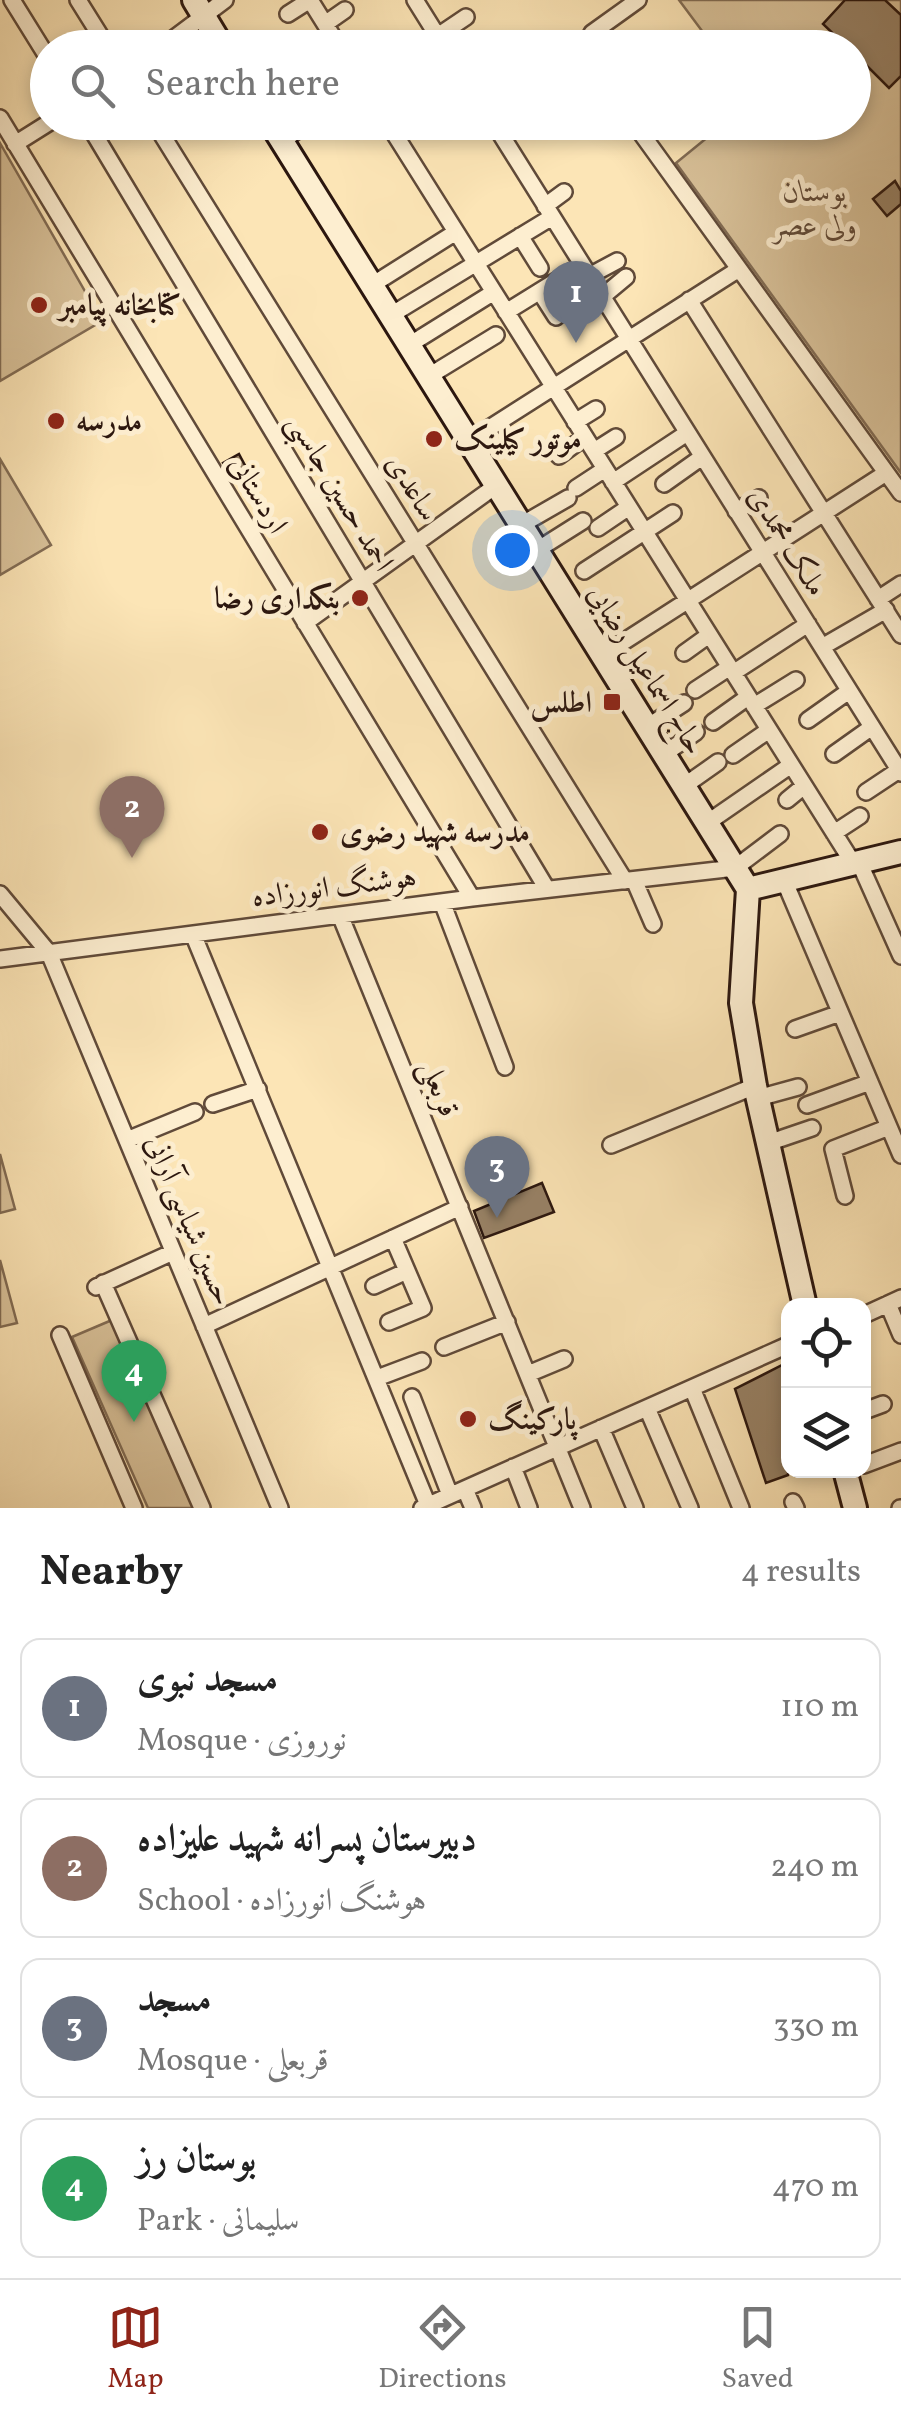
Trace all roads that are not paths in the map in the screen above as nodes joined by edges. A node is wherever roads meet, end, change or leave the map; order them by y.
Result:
1 (12, 0) edge
2 (78, 0) edge
3 (224, 0) edge
4 (310, 0) edge
5 (417, 0) edge
6 (638, 0) edge
7 (198, 7) edge
8 (346, 10) dead end
9 (288, 14) dead end
10 (466, 17) dead end
11 (325, 24) junction
12 (31, 30) edge
13 (97, 30) edge
14 (177, 30) edge
15 (213, 30) edge
16 (329, 30) edge
17 (435, 30) edge
18 (454, 30) edge
19 (596, 30) edge
20 (0, 118) edge
21 (30, 135) edge
22 (98, 140) edge
23 (165, 140) edge
24 (281, 140) edge
25 (398, 140) edge
26 (503, 140) edge
27 (646, 140) edge
28 (15, 144) junction
29 (564, 192) dead end
30 (548, 211) junction
31 (456, 232) junction
32 (520, 236) junction
33 (617, 260) dead end
34 (476, 264) junction
35 (540, 268) dead end
36 (739, 268) junction
37 (585, 271) junction
38 (626, 277) dead end
39 (372, 285) junction
40 (494, 292) junction
41 (540, 292) junction
42 (602, 297) junction
43 (689, 300) junction
44 (506, 312) junction
45 (391, 315) junction
46 (556, 317) dead end
47 (496, 334) dead end
48 (628, 339) junction
49 (409, 344) junction
50 (429, 376) junction
51 (553, 387) junction
52 (596, 408) dead end
53 (688, 433) junction
54 (585, 437) junction
55 (616, 437) dead end
56 (469, 441) junction
57 (559, 456) dead end
58 (702, 457) junction
59 (886, 472) junction
60 (609, 475) junction
61 (664, 484) dead end
62 (496, 485) junction
63 (901, 493) edge
64 (759, 498) dead end
65 (629, 508) junction
66 (736, 511) junction
67 (824, 513) junction
68 (673, 514) dead end
69 (521, 525) junction
70 (645, 533) junction
71 (415, 543) junction
72 (537, 550) junction
73 (762, 552) junction
74 (584, 572) dead end
75 (363, 582) junction
76 (901, 584) edge
77 (688, 600) junction
78 (882, 605) junction
79 (305, 623) junction
80 (808, 624) junction
81 (709, 635) junction
82 (901, 635) edge
83 (822, 647) junction
84 (684, 653) dead end
85 (603, 656) junction
86 (732, 670) junction
87 (796, 680) dead end
88 (850, 691) junction
89 (751, 702) junction
90 (808, 720) dead end
91 (713, 722) dead end
92 (647, 727) junction
93 (872, 728) junction
94 (769, 730) junction
95 (696, 732) dead end
96 (664, 754) junction
97 (834, 754) dead end
98 (791, 765) junction
99 (900, 772) edge
100 (684, 786) junction
101 (804, 786) junction
102 (866, 792) dead end
103 (786, 800) dead end
104 (860, 816) dead end
105 (707, 823) junction
106 (834, 833) junction
107 (780, 834) dead end
108 (901, 852) edge
109 (856, 863) junction
110 (742, 879) junction
111 (630, 880) junction
112 (784, 880) junction
113 (547, 889) junction
114 (0, 894) edge
115 (472, 898) junction
116 (442, 902) junction
117 (340, 915) junction
118 (653, 924) dead end
119 (193, 934) junction
120 (49, 953) junction
121 (901, 956) edge
122 (0, 959) edge
123 (840, 1012) junction
124 (795, 1028) dead end
125 (506, 1067) dead end
126 (870, 1082) junction
127 (798, 1087) dead end
128 (258, 1089) junction
129 (756, 1092) junction
130 (213, 1104) dead end
131 (807, 1105) dead end
132 (195, 1112) dead end
133 (889, 1126) junction
134 (812, 1128) dead end
135 (127, 1140) junction
136 (768, 1142) junction
137 (611, 1145) dead end
138 (901, 1155) edge
139 (845, 1196) dead end
140 (460, 1207) junction
141 (393, 1238) junction
142 (173, 1252) junction
143 (332, 1266) junction
144 (407, 1271) junction
145 (374, 1286) dead end
146 (802, 1298) edge
147 (894, 1301) edge
148 (871, 1312) edge
149 (390, 1322) dead end
150 (507, 1322) junction
151 (204, 1326) junction
152 (60, 1335) dead end
153 (901, 1335) edge
154 (444, 1347) dead end
155 (781, 1348) edge
156 (564, 1359) dead end
157 (422, 1361) dead end
158 (528, 1374) junction
159 (377, 1378) junction
160 (692, 1388) junction
161 (412, 1398) dead end
162 (883, 1404) dead end
163 (648, 1408) junction
164 (871, 1408) edge
165 (601, 1428) junction
166 (558, 1447) junction
167 (901, 1451) edge
168 (871, 1462) edge
169 (513, 1467) junction
170 (852, 1478) edge
171 (458, 1492) junction
172 (425, 1507) edge
173 (134, 1508) edge
174 (202, 1508) edge
175 (280, 1508) edge
176 (473, 1508) edge
177 (529, 1508) edge
178 (582, 1508) edge
179 (636, 1508) edge
180 (690, 1508) edge
181 (741, 1508) edge
182 (855, 1508) edge

1 - 12 street
2 - 13 street
3 - 7 street
4 - 9 street
4 - 11 street
5 - 17 street
6 - 19 street
7 - 14 street
7 - 15 main road
8 - 11 street
10 - 18 street
11 - 16 street
20 - 28 street, اردستانی
21 - 28 street
22 - 75 street, احمد حسین جاسبی
23 - 71 street, ساعدی
24 - 39 main road, حاج اسماعیل رضایی
25 - 31 street
26 - 30 street, ملک محمدی
27 - 36 street
28 - 79 street, اردستانی
29 - 30 street
30 - 32 street
30 - 37 street, ملک محمدی
31 - 34 street
31 - 39 street
32 - 34 street
32 - 35 street
33 - 37 street
34 - 40 street
34 - 45 street
36 - 43 street
36 - 59 street
37 - 41 street
37 - 42 street, ملک محمدی
38 - 42 street
39 - 45 main road, حاج اسماعیل رضایی
40 - 44 street
40 - 49 street
41 - 44 street
41 - 46 street
42 - 48 street, ملک محمدی
43 - 48 street
43 - 67 street
44 - 51 street
45 - 49 main road, حاج اسماعیل رضایی
47 - 50 street
48 - 51 street
48 - 53 street, ملک محمدی
49 - 50 main road, حاج اسماعیل رضایی
50 - 56 main road, حاج اسماعیل رضایی
51 - 54 street
51 - 56 street
52 - 54 street
53 - 58 street, ملک محمدی
53 - 60 street
54 - 55 street
54 - 57 street
54 - 60 street
56 - 62 main road, حاج اسماعیل رضایی
58 - 61 street
58 - 66 street, ملک محمدی
59 - 63 street
59 - 67 street
60 - 65 street
60 - 69 street
62 - 69 main road, حاج اسماعیل رضایی
62 - 71 street
64 - 66 street
65 - 70 street
65 - 72 street
66 - 73 street, ملک محمدی
67 - 73 street
67 - 78 street
68 - 70 street
69 - 72 main road, حاج اسماعیل رضایی
70 - 74 street
70 - 77 street
71 - 75 street
71 - 111 street, ساعدی
72 - 85 main road, حاج اسماعیل رضایی
73 - 77 street
73 - 80 street, ملک محمدی
75 - 79 street
75 - 113 street, احمد حسین جاسبی
76 - 78 street
77 - 81 street
77 - 85 street
78 - 82 street
78 - 83 street
79 - 115 street, اردستانی
80 - 83 street, ملک محمدی
80 - 86 street
81 - 84 street
81 - 86 street
83 - 88 street, ملک محمدی
85 - 92 main road, حاج اسماعیل رضایی
86 - 89 street
86 - 92 street
87 - 89 street
88 - 90 street
88 - 93 street, ملک محمدی
89 - 91 street
89 - 94 street
92 - 96 main road, حاج اسماعیل رضایی
93 - 97 street
93 - 99 street, ملک محمدی
94 - 98 street
94 - 100 street
95 - 96 street
96 - 100 main road, حاج اسماعیل رضایی
98 - 101 street
98 - 105 street
99 - 102 street
100 - 105 main road, حاج اسماعیل رضایی
101 - 103 street
101 - 106 street
104 - 106 street
105 - 110 main road, حاج اسماعیل رضایی
106 - 109 street
107 - 110 street
108 - 109 main road, هوشنگ انورزاده
109 - 112 main road, هوشنگ انورزاده
109 - 121 street
110 - 111 street, هوشنگ انورزاده
110 - 112 main road, هوشنگ انورزاده
110 - 129 main road
111 - 113 street, هوشنگ انورزاده
111 - 118 street, ساعدی
112 - 123 street
113 - 115 street, هوشنگ انورزاده
114 - 120 street, حسین شیاسی آرانی
115 - 116 street, هوشنگ انورزاده
116 - 117 street, هوشنگ انورزاده
116 - 125 street
117 - 119 street, هوشنگ انورزاده
117 - 140 street, قربعلی
119 - 120 street, هوشنگ انورزاده
119 - 128 street
120 - 122 street, هوشنگ انورزاده
120 - 135 street, حسین شیاسی آرانی
123 - 124 street
123 - 126 street
126 - 131 street
126 - 133 street
127 - 129 street
128 - 130 street
128 - 143 street
129 - 136 main road
129 - 137 street
132 - 135 street
133 - 138 street
133 - 139 street
134 - 136 street
135 - 142 street, حسین شیاسی آرانی
136 - 146 main road
140 - 141 street
140 - 150 street, قربعلی
141 - 143 street
141 - 144 street
142 - 151 street, حسین شیاسی آرانی
142 - 174 street
143 - 151 street
143 - 159 street
144 - 145 street
144 - 149 street
147 - 148 street
147 - 153 street
150 - 154 street
150 - 158 street, قربعلی
151 - 175 street, حسین شیاسی آرانی
152 - 173 street
155 - 160 street
156 - 158 street
157 - 159 street
158 - 166 street, قربعلی
159 - 172 street
160 - 163 street
160 - 181 street
161 - 171 street
162 - 164 street
163 - 165 street
163 - 180 street
165 - 166 street
165 - 179 street
166 - 169 street
166 - 178 street, قربعلی
167 - 168 street
169 - 171 street
169 - 177 street
170 - 182 main road
171 - 172 street
171 - 176 street

